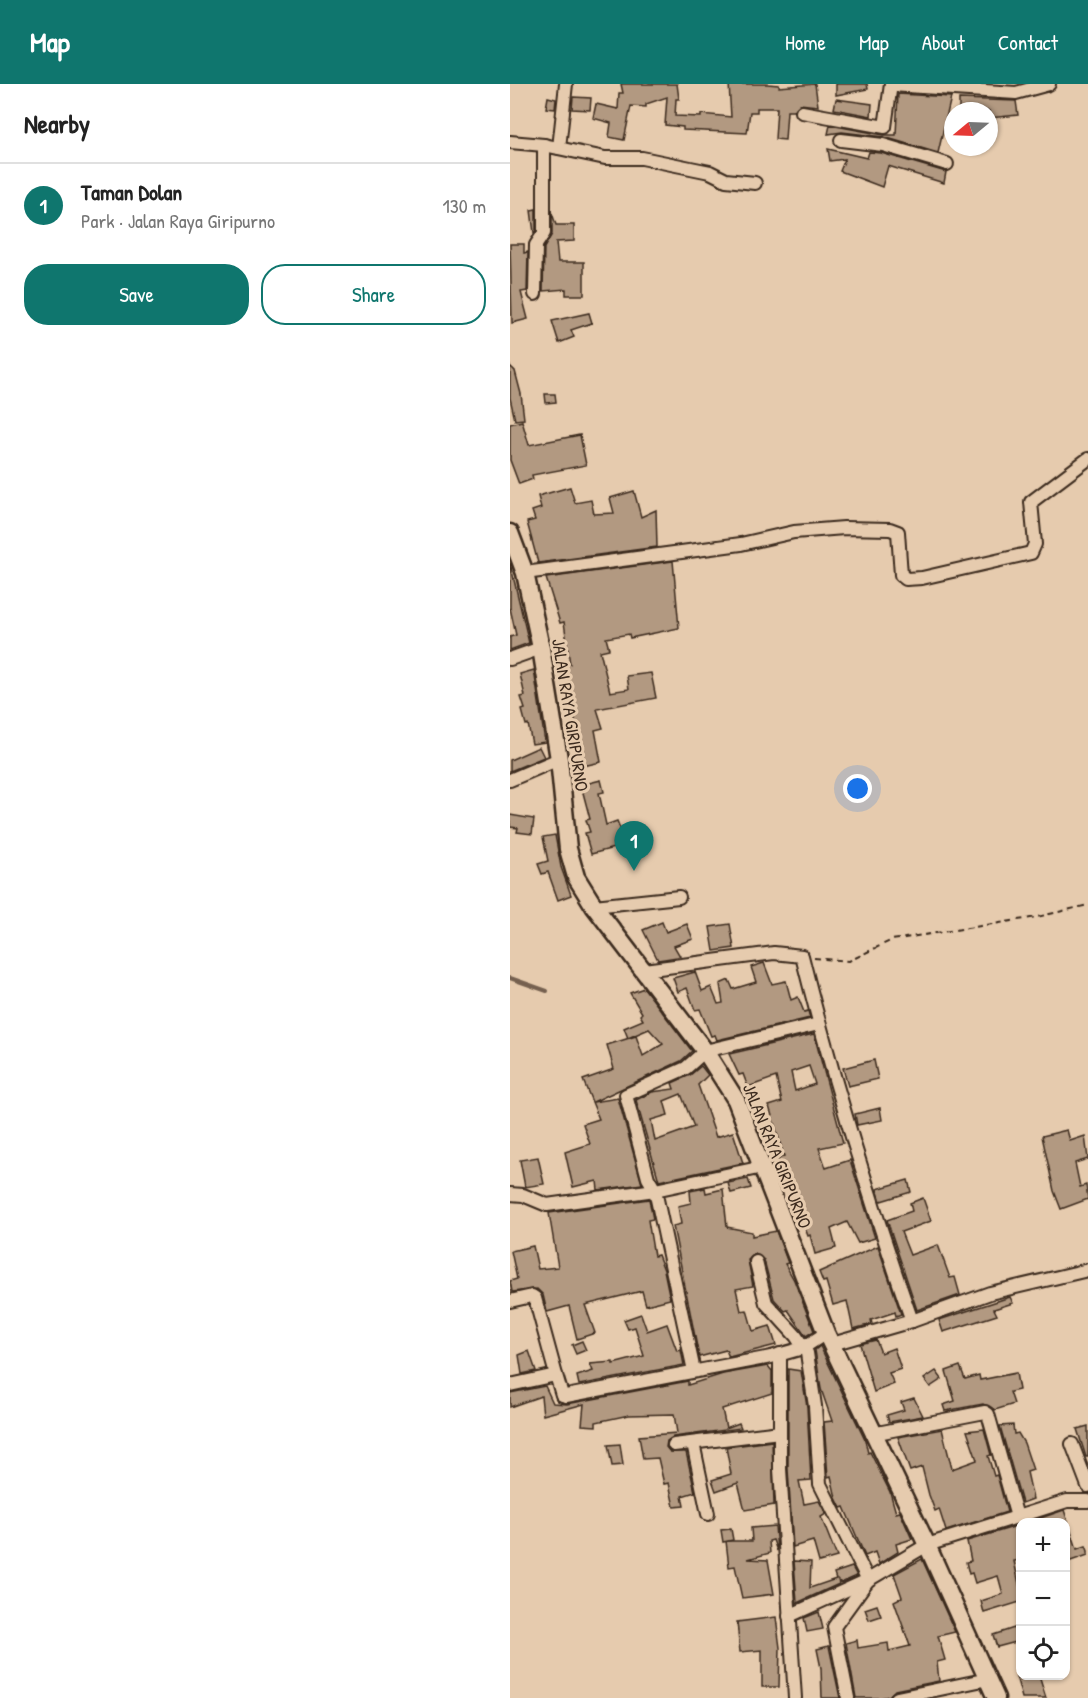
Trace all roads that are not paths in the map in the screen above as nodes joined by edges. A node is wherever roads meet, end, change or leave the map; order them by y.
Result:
1 (566, 84) edge
2 (891, 84) edge
3 (1049, 84) edge
4 (802, 112) dead end
5 (885, 127) junction
6 (841, 140) dead end
7 (510, 142) edge
8 (544, 145) junction
9 (883, 145) junction
10 (559, 148) junction
11 (947, 164) dead end
12 (755, 183) dead end
13 (535, 294) dead end
14 (1088, 459) edge
15 (510, 534) edge
16 (525, 573) junction
17 (541, 648) junction
18 (510, 659) edge
19 (559, 759) junction
20 (510, 780) edge
21 (679, 897) dead end
22 (594, 906) junction
23 (644, 970) junction
24 (819, 1024) junction
25 (705, 1051) junction
26 (763, 1167) junction
27 (655, 1190) junction
28 (510, 1194) edge
29 (756, 1262) dead end
30 (1088, 1270) edge
31 (510, 1301) edge
32 (912, 1321) junction
33 (829, 1339) junction
34 (799, 1349) junction
35 (780, 1354) junction
36 (694, 1371) junction
37 (556, 1375) junction
38 (510, 1385) edge
39 (780, 1432) junction
40 (872, 1434) junction
41 (693, 1443) junction
42 (1072, 1444) dead end
43 (674, 1445) dead end
44 (1088, 1486) edge
45 (1088, 1501) edge
46 (708, 1514) dead end
47 (1017, 1517) junction
48 (927, 1545) junction
49 (864, 1582) junction
50 (789, 1616) junction
51 (988, 1679) junction
52 (795, 1695) edge
53 (848, 1698) edge
54 (897, 1698) edge
55 (996, 1698) edge

1 - 10 street
2 - 3 street
2 - 5 street
4 - 5 street
5 - 9 street
6 - 9 street
7 - 8 street
8 - 10 street
8 - 13 street
9 - 11 street
10 - 12 street
14 - 16 street
15 - 16 main road, JALAN RAYA GIRIPURNO
16 - 17 main road, JALAN RAYA GIRIPURNO
17 - 18 street
17 - 19 main road, JALAN RAYA GIRIPURNO
19 - 20 street
19 - 22 main road, JALAN RAYA GIRIPURNO
21 - 22 street
22 - 23 main road, JALAN RAYA GIRIPURNO
23 - 24 street
23 - 25 main road, JALAN RAYA GIRIPURNO
24 - 25 street
24 - 32 street
25 - 26 main road, JALAN RAYA GIRIPURNO
25 - 27 street
26 - 27 street
26 - 33 main road, JALAN RAYA GIRIPURNO
27 - 28 street
27 - 36 street
29 - 34 street
30 - 32 street
31 - 37 street
32 - 33 street
33 - 34 street
33 - 40 main road, JALAN RAYA GIRIPURNO
34 - 35 street
34 - 49 street
35 - 36 street
35 - 39 street
36 - 37 street
37 - 38 street
39 - 41 street
39 - 50 street
40 - 47 street
40 - 48 main road, JALAN RAYA GIRIPURNO
41 - 43 street
41 - 46 street
42 - 44 street
45 - 47 street
47 - 48 street
48 - 49 street
48 - 51 main road, JALAN RAYA GIRIPURNO
49 - 50 street
49 - 53 street
50 - 52 street
51 - 54 street
51 - 55 main road, JALAN RAYA GIRIPURNO

